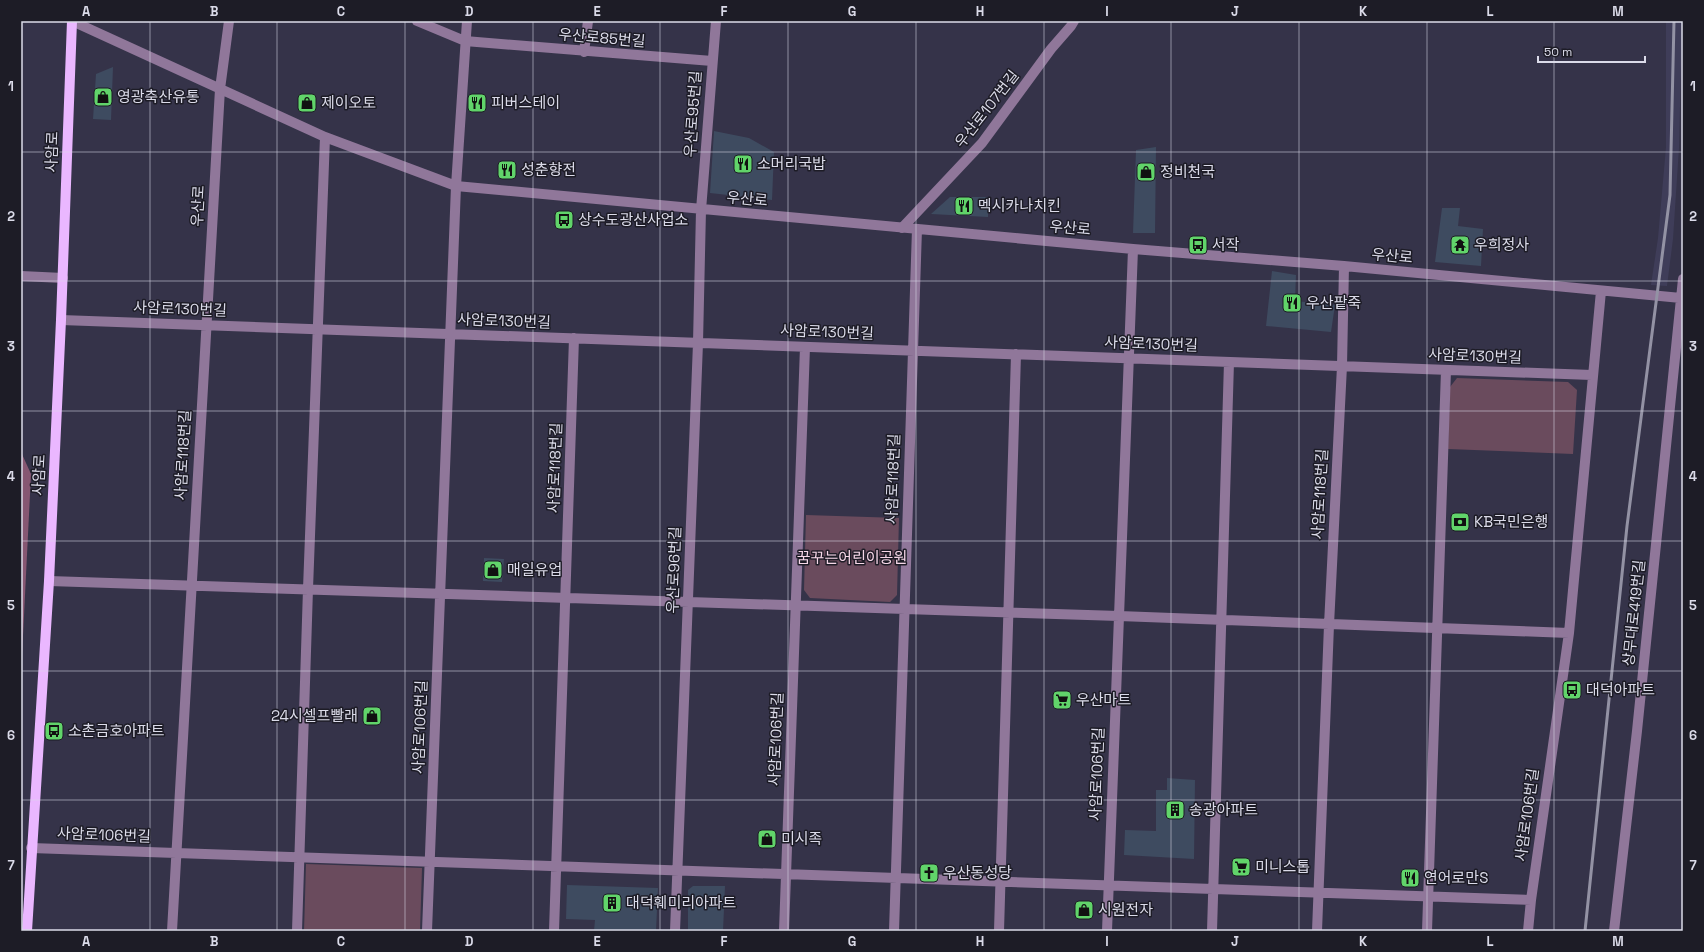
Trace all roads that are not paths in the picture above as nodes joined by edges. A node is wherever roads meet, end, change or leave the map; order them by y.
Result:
1 (72, 21) edge
2 (228, 21) edge
3 (417, 21) edge
4 (467, 21) edge
5 (588, 21) edge
6 (716, 21) edge
7 (1074, 21) edge
8 (465, 41) junction
9 (584, 52) junction
10 (712, 62) junction
11 (220, 89) junction
12 (325, 137) junction
13 (456, 186) junction
14 (701, 210) junction
15 (902, 228) junction
16 (916, 229) junction
17 (1133, 249) junction
18 (1344, 266) junction
19 (21, 276) edge
20 (63, 278) junction
21 (1683, 279) edge
22 (1601, 291) junction
23 (1681, 298) junction
24 (61, 320) junction
25 (206, 325) junction
26 (317, 329) junction
27 (450, 334) junction
28 (574, 338) junction
29 (698, 343) junction
30 (805, 347) junction
31 (913, 350) junction
32 (1016, 354) junction
33 (1129, 358) junction
34 (1229, 362) junction
35 (1342, 366) junction
36 (1446, 370) junction
37 (1592, 375) junction
38 (49, 581) junction
39 (191, 586) junction
40 (308, 589) junction
41 (440, 594) junction
42 (566, 598) junction
43 (688, 602) junction
44 (796, 605) junction
45 (904, 609) junction
46 (1009, 613) junction
47 (1119, 616) junction
48 (1222, 620) junction
49 (1329, 625) junction
50 (1437, 628) junction
51 (1568, 633) junction
52 (31, 848) junction
53 (176, 853) junction
54 (299, 857) junction
55 (430, 862) junction
56 (556, 866) junction
57 (677, 870) junction
58 (786, 874) junction
59 (896, 878) junction
60 (1001, 882) junction
61 (1108, 885) junction
62 (1213, 889) junction
63 (1319, 893) junction
64 (1428, 897) junction
65 (1531, 900) junction
66 (27, 931) edge
67 (172, 931) edge
68 (297, 931) edge
69 (427, 931) edge
70 (554, 931) edge
71 (675, 931) edge
72 (784, 931) edge
73 (894, 931) edge
74 (999, 931) edge
75 (1106, 931) edge
76 (1212, 931) edge
77 (1317, 931) edge
78 (1427, 931) edge
79 (1528, 931) edge
80 (1614, 931) edge

1 - 11 street, 우산로
1 - 20 main road, 사암로
2 - 11 street
3 - 8 street, 우산로85번길
4 - 8 street
5 - 9 street
6 - 10 street, 우산로95번길
7 - 15 street, 우산로107번길
8 - 9 street, 우산로85번길
8 - 13 street
9 - 10 street, 우산로85번길
10 - 14 street, 우산로95번길
11 - 12 street, 우산로
11 - 25 street, 우산로
12 - 13 street, 우산로
12 - 26 street
13 - 14 street, 우산로
13 - 27 street
14 - 15 street, 우산로
14 - 29 street, 우산로96번길
15 - 16 street, 우산로
16 - 17 street, 우산로
16 - 31 street, 사암로118번길
17 - 18 street, 우산로
17 - 33 street
18 - 22 street, 우산로
18 - 35 street, 사암로118번길
19 - 20 street
20 - 24 main road, 사암로
21 - 23 street, 상무대로419번길
22 - 23 street, 우산로
22 - 37 street, 사암로106번길
23 - 80 street, 상무대로419번길
24 - 25 street, 사암로130번길
24 - 38 main road, 사암로
25 - 26 street, 사암로130번길
25 - 39 street, 사암로118번길
26 - 27 street, 사암로130번길
26 - 40 street
27 - 28 street, 사암로130번길
27 - 41 street
28 - 29 street, 사암로130번길
28 - 42 street, 사암로118번길
29 - 30 street, 사암로130번길
29 - 43 street, 우산로96번길
30 - 31 street, 사암로130번길
30 - 44 street
31 - 32 street, 사암로130번길
31 - 45 street, 사암로118번길
32 - 33 street, 사암로130번길
32 - 46 street
33 - 34 street, 사암로130번길
33 - 47 street
34 - 35 street, 사암로130번길
34 - 48 street
35 - 36 street, 사암로130번길
35 - 49 street, 사암로118번길
36 - 37 street, 사암로130번길
36 - 50 street
37 - 51 street, 사암로106번길
38 - 39 street
38 - 52 main road, 사암로
39 - 40 street
39 - 53 street
40 - 41 street
40 - 54 street
41 - 42 street
41 - 55 street, 사암로106번길
42 - 43 street
42 - 56 street
43 - 44 street
43 - 57 street, 우산로96번길
44 - 45 street
44 - 58 street, 사암로106번길
45 - 46 street
45 - 59 street
46 - 47 street
46 - 60 street
47 - 48 street
47 - 61 street, 사암로106번길
48 - 49 street
48 - 62 street
49 - 50 street
49 - 63 street
50 - 51 street
50 - 64 street
51 - 65 street, 사암로106번길
52 - 53 street, 사암로106번길
52 - 66 main road, 사암로
53 - 54 street, 사암로106번길
53 - 67 street
54 - 55 street, 사암로106번길
54 - 68 street
55 - 56 street, 사암로106번길
55 - 69 street
56 - 57 street, 사암로106번길
56 - 70 street
57 - 58 street, 사암로106번길
57 - 71 street, 우산로96번길
58 - 59 street, 사암로106번길
58 - 72 street
59 - 60 street, 사암로106번길
59 - 73 street
60 - 61 street, 사암로106번길
60 - 74 street
61 - 62 street, 사암로106번길
61 - 75 street
62 - 63 street, 사암로106번길
62 - 76 street
63 - 64 street, 사암로106번길
63 - 77 street
64 - 65 street, 사암로106번길
64 - 78 street
65 - 79 street

